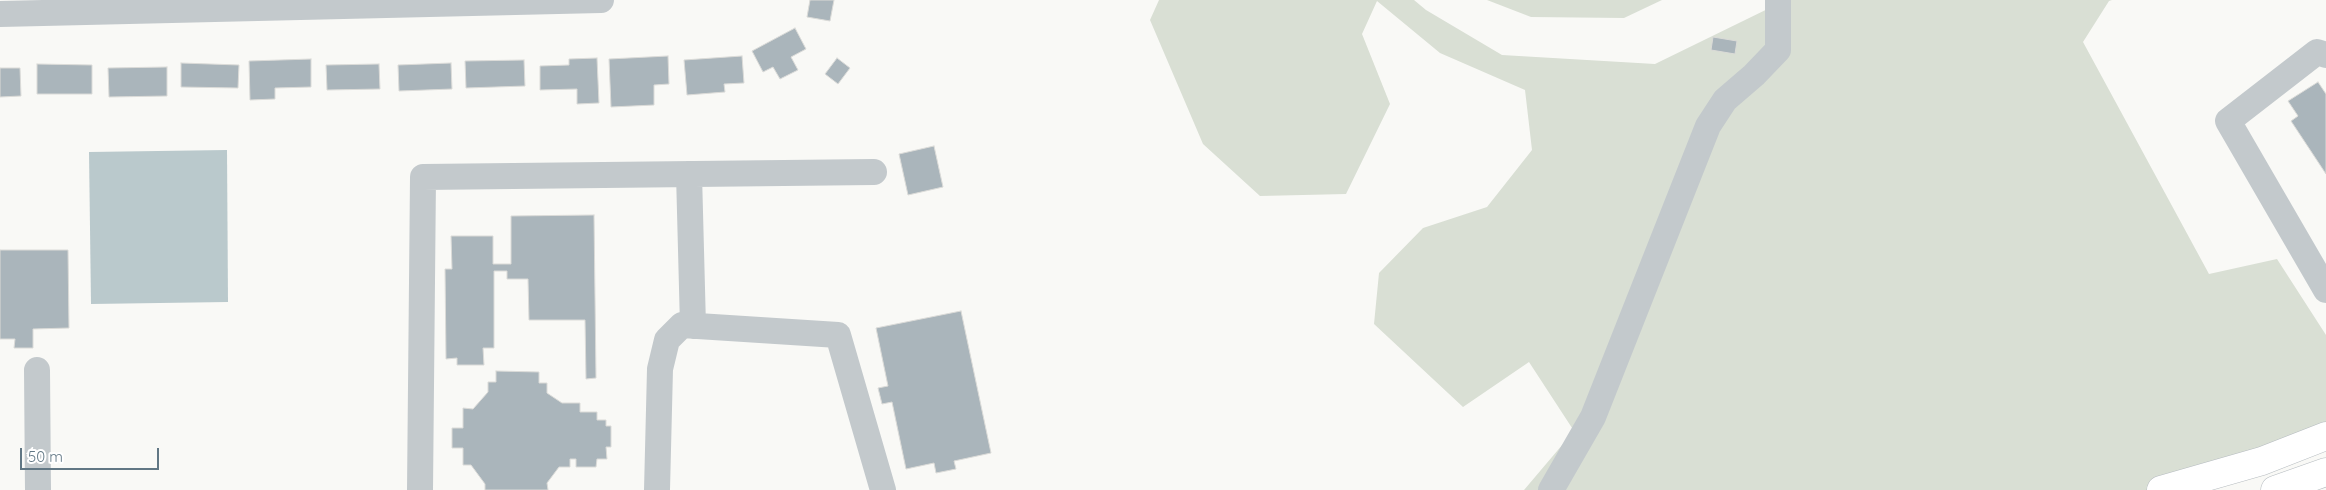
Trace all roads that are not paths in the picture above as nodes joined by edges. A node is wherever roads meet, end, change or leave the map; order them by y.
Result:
1 (601, 0) edge
2 (1778, 0) edge
3 (0, 14) edge
4 (2326, 55) edge
5 (874, 172) dead end
6 (689, 174) junction
7 (2326, 290) edge
8 (693, 326) junction
9 (37, 370) dead end
10 (2316, 440) edge
11 (2317, 475) edge
12 (38, 490) edge
13 (420, 490) edge
14 (657, 490) edge
15 (883, 490) edge
16 (1551, 490) edge
17 (2161, 490) edge
18 (2275, 490) edge

1 - 3 street
2 - 16 street
4 - 7 street
5 - 6 street
6 - 8 street
6 - 13 street
8 - 14 street
8 - 15 street
9 - 12 street
10 - 11 main road
10 - 17 main road
11 - 18 main road

